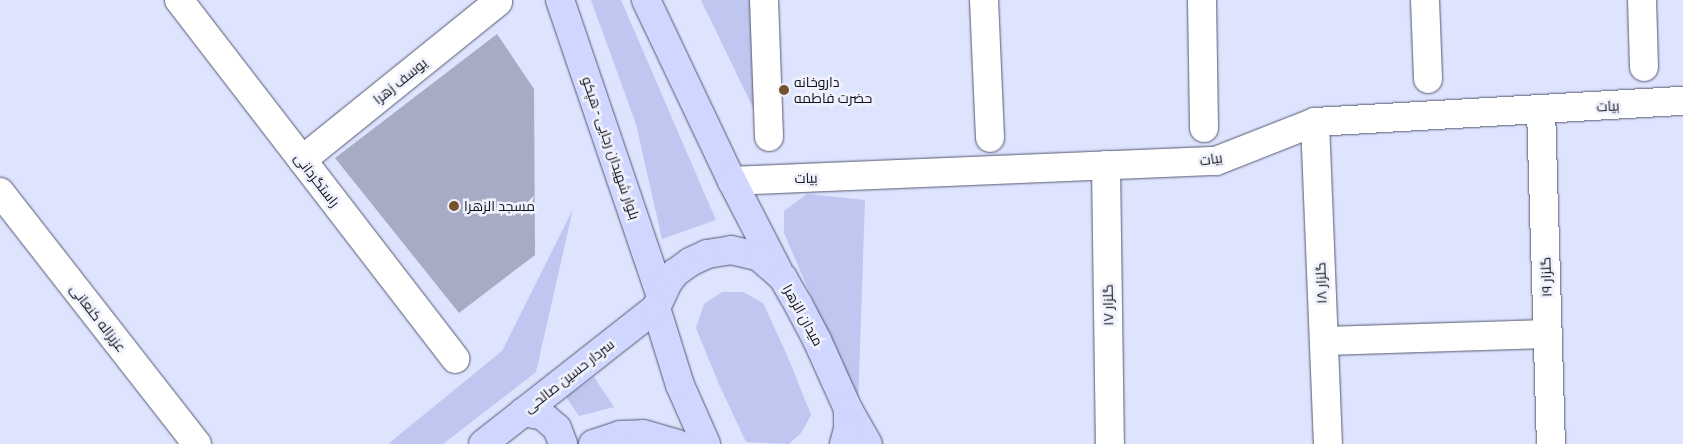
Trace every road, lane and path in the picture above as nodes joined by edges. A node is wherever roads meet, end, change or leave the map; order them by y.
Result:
1 (179, 0) edge
2 (560, 0) edge
3 (646, 0) edge
4 (764, 0) edge
5 (984, 0) edge
6 (1202, 0) edge
7 (1425, 0) edge
8 (1642, 0) edge
9 (498, 2) dead end
10 (1644, 66) dead end
11 (1428, 78) dead end
12 (1683, 101) edge
13 (1541, 109) junction
14 (1314, 122) junction
15 (1204, 128) dead end
16 (768, 137) dead end
17 (990, 138) dead end
18 (302, 160) junction
19 (1106, 165) junction
20 (732, 181) junction
21 (0, 192) edge
22 (783, 278) junction
23 (659, 302) junction
24 (1548, 334) junction
25 (1324, 341) junction
26 (455, 359) dead end
27 (848, 409) junction
28 (523, 412) junction
29 (197, 444) edge
30 (483, 444) edge
31 (563, 444) edge
32 (593, 444) edge
33 (678, 444) edge
34 (706, 444) edge
35 (844, 444) edge
36 (868, 444) edge
37 (1110, 444) edge
38 (1328, 444) edge
39 (1551, 444) edge

1 - 18 street, راستگردانی
2 - 23 main road, بلوار شهیدان رجایی - هپکو
3 - 20 main road
4 - 16 street
5 - 17 street
6 - 15 street
7 - 11 street
8 - 10 street
9 - 18 street, یوسف زهرا
12 - 13 street, بیات
13 - 14 street, بیات
13 - 24 street, گلزار ۱۹
14 - 19 street, بیات
14 - 25 street, گلزار ۱۸
18 - 26 street, راستگردانی
19 - 20 street, بیات
19 - 37 street, گلزار ۱۷
20 - 22 main road
21 - 29 street, عزیزاله کنعانی
22 - 23 main road, میدان الزهرا
22 - 27 main road, میدان الزهرا
23 - 28 main road, سردار حسین صالحی
23 - 34 main road
24 - 25 street
24 - 39 street, گلزار ۱۹
25 - 38 street, گلزار ۱۸
27 - 35 main road, میدان الزهرا
27 - 36 main road
28 - 30 main road, سردار حسین صالحی
28 - 31 main road
32 - 33 main road

